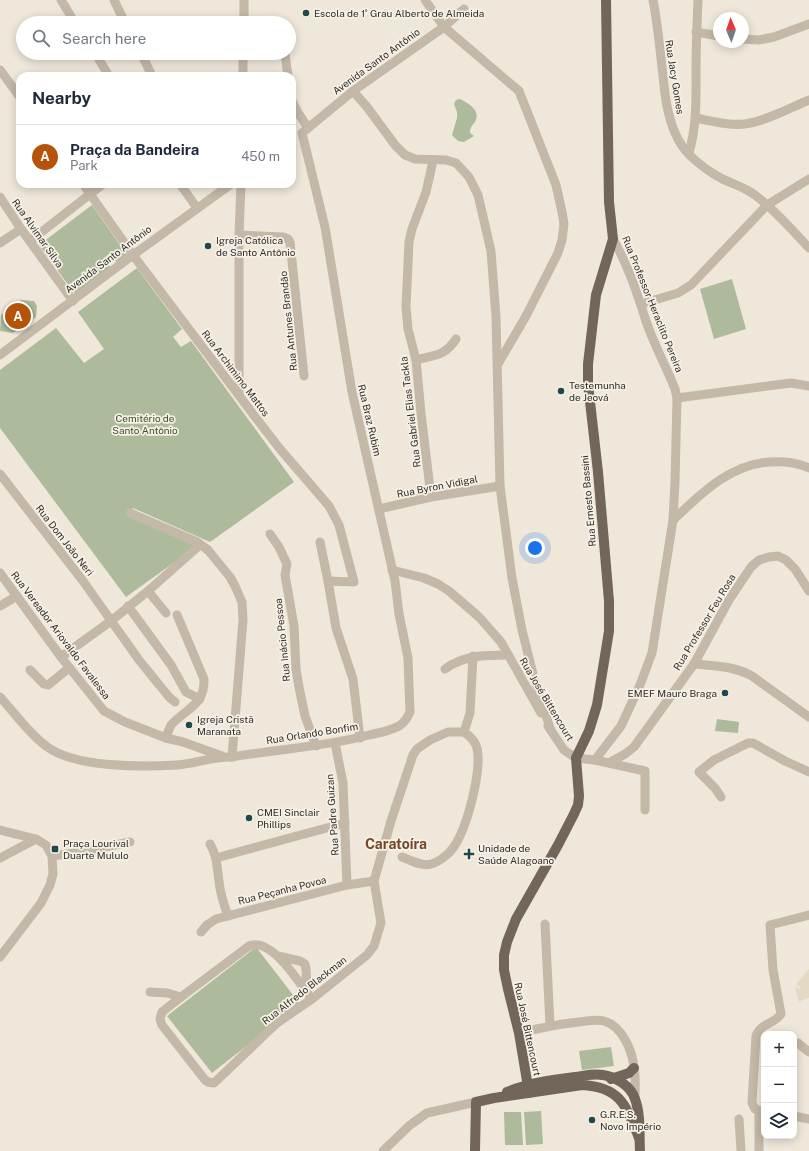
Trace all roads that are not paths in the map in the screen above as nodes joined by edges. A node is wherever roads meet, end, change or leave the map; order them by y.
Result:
1 (60, 0) edge
2 (114, 0) edge
3 (244, 0) edge
4 (424, 0) edge
5 (606, 0) edge
6 (653, 0) edge
7 (698, 0) edge
8 (464, 9) dead end
9 (70, 16) edge
10 (122, 16) edge
11 (244, 16) edge
12 (809, 24) edge
13 (444, 27) junction
14 (696, 32) junction
15 (713, 35) edge
16 (749, 39) edge
17 (99, 60) edge
18 (144, 60) edge
19 (243, 60) edge
20 (286, 60) edge
21 (0, 70) edge
22 (107, 72) edge
23 (150, 72) edge
24 (243, 72) edge
25 (287, 72) edge
26 (353, 91) junction
27 (16, 92) edge
28 (809, 100) edge
29 (296, 109) edge
30 (696, 118) junction
31 (305, 131) junction
32 (689, 153) junction
33 (433, 161) junction
34 (809, 179) edge
35 (86, 188) edge
36 (98, 188) edge
37 (183, 188) edge
38 (226, 188) edge
39 (241, 188) edge
40 (90, 194) junction
41 (0, 197) edge
42 (767, 205) junction
43 (197, 208) junction
44 (21, 230) junction
45 (239, 235) junction
46 (613, 239) junction
47 (30, 241) junction
48 (0, 243) edge
49 (809, 248) edge
50 (133, 255) junction
51 (73, 301) junction
52 (641, 304) junction
53 (456, 339) dead end
54 (0, 356) edge
55 (416, 360) junction
56 (498, 364) junction
57 (304, 376) dead end
58 (809, 386) edge
59 (240, 395) junction
60 (677, 398) junction
61 (809, 468) edge
62 (0, 474) edge
63 (500, 486) junction
64 (431, 497) junction
65 (379, 509) junction
66 (130, 513) dead end
67 (673, 520) junction
68 (270, 534) dead end
69 (320, 542) dead end
70 (200, 545) junction
71 (392, 570) junction
72 (0, 573) edge
73 (328, 580) junction
74 (809, 591) edge
75 (148, 592) junction
76 (17, 596) junction
77 (0, 606) edge
78 (128, 606) junction
79 (166, 613) dead end
80 (177, 614) dead end
81 (111, 621) junction
82 (508, 655) junction
83 (473, 656) junction
84 (61, 657) junction
85 (694, 664) junction
86 (69, 668) junction
87 (445, 669) dead end
88 (30, 670) dead end
89 (0, 697) edge
90 (200, 699) junction
91 (174, 702) dead end
92 (104, 711) joint
93 (410, 712) joint
94 (809, 717) edge
95 (551, 731) junction
96 (464, 732) junction
97 (166, 738) junction
98 (360, 738) junction
99 (335, 743) junction
100 (316, 746) junction
101 (228, 756) junction
102 (576, 758) junction
103 (595, 760) junction
104 (609, 763) junction
105 (809, 772) edge
106 (721, 797) dead end
107 (645, 810) dead end
108 (345, 823) junction
109 (0, 830) edge
110 (36, 839) junction
111 (130, 842) dead end
112 (210, 844) dead end
113 (52, 856) junction
114 (402, 857) dead end
115 (0, 858) edge
116 (216, 858) junction
117 (374, 881) junction
118 (348, 885) junction
119 (809, 915) edge
120 (228, 916) junction
121 (545, 924) dead end
122 (201, 932) dead end
123 (278, 956) junction
124 (0, 957) edge
125 (150, 992) dead end
126 (310, 996) junction
127 (181, 997) junction
128 (550, 1025) junction
129 (519, 1034) junction
130 (798, 1043) dead end
131 (809, 1052) edge
132 (634, 1068) junction
133 (614, 1078) junction
134 (591, 1085) junction
135 (528, 1089) junction
136 (635, 1098) junction
137 (476, 1102) junction
138 (761, 1112) edge
139 (797, 1117) edge
140 (739, 1119) dead end
141 (809, 1119) edge
142 (761, 1125) edge
143 (639, 1138) junction
144 (384, 1151) edge
145 (475, 1151) edge
146 (640, 1151) edge
147 (741, 1151) edge
148 (759, 1151) edge

1 - 9 street
2 - 10 street
3 - 11 street
4 - 13 street
5 - 46 main road, Rua Professor Heraclito Pereira
6 - 32 street, Rua Jacy Gomes
7 - 14 street
8 - 13 street, Avenida Santo Antônio
12 - 16 street
13 - 26 street, Avenida Santo Antônio
13 - 56 street
14 - 15 street
14 - 30 street
17 - 22 street
18 - 23 street
19 - 24 street
20 - 25 street
21 - 27 street
26 - 31 street, Avenida Santo Antônio
26 - 33 street
28 - 30 street
29 - 31 street, Rua Braz Rubim
30 - 32 street
31 - 65 street, Rua Braz Rubim
32 - 42 street, Rua Jacy Gomes
33 - 55 street, Rua Gabriel Elias Tackla
33 - 56 street
34 - 42 street
35 - 40 street, Rua Archimimo Mattos
36 - 40 street
37 - 43 street
38 - 43 street, Avenida Santo Antônio
39 - 45 street
40 - 47 street
40 - 50 street, Rua Archimimo Mattos
41 - 44 street, Rua Alvimar Silva
42 - 49 street, Rua Jacy Gomes
42 - 52 street
43 - 50 street, Avenida Santo Antônio
44 - 47 street, Rua Alvimar Silva
44 - 48 street
45 - 57 street, Rua Antunes Brandão
45 - 59 street
46 - 52 street, Rua Professor Heraclito Pereira
46 - 102 main road, Rua Ernesto Bassini
47 - 51 street, Rua Alvimar Silva
50 - 51 street, Avenida Santo Antônio
50 - 59 street, Rua Archimimo Mattos
51 - 54 street, Avenida Santo Antônio
52 - 60 street, Rua Professor Heraclito Pereira
53 - 55 street
55 - 64 street, Rua Gabriel Elias Tackla
56 - 63 street
58 - 60 street
59 - 73 street, Rua Archimimo Mattos
60 - 67 street, Rua Professor Heraclito Pereira
61 - 67 street
62 - 81 street, Rua Dom João Neri
63 - 64 street, Rua Byron Vidigal
63 - 95 street
64 - 65 street, Rua Byron Vidigal
65 - 71 street, Rua Braz Rubim
66 - 70 street
67 - 103 street, Rua Professor Heraclito Pereira
68 - 100 street, Rua Inácio Pessoa
69 - 73 street
70 - 75 street
70 - 101 street
71 - 82 street, Rua José Bittencourt
71 - 93 street, Rua Braz Rubim
72 - 76 street, Rua Vereador Ariovaldo Favalessa
73 - 98 street
74 - 85 street, Rua Professor Feu Rosa
75 - 78 street
75 - 79 street
76 - 77 street
76 - 84 street, Rua Vereador Ariovaldo Favalessa
78 - 81 street
78 - 90 street
80 - 90 street
81 - 84 street
81 - 91 street, Rua Dom João Neri
82 - 83 street
82 - 95 street, Rua José Bittencourt
83 - 87 street
83 - 96 street
84 - 86 street, Rua Vereador Ariovaldo Favalessa
85 - 94 street
85 - 104 street, Rua Professor Feu Rosa
86 - 88 street
86 - 92 street, Rua Vereador Ariovaldo Favalessa
89 - 101 street, Rua Orlando Bonfim
90 - 97 street
92 - 97 street, Rua Orlando Bonfim
93 - 98 street, Rua Orlando Bonfim
95 - 102 street, Rua José Bittencourt
96 - 114 street
96 - 117 street
97 - 101 street, Rua Orlando Bonfim
98 - 99 street, Rua Orlando Bonfim
99 - 100 street, Rua Orlando Bonfim
99 - 108 street, Rua Padre Guizan
100 - 101 street, Rua Orlando Bonfim
102 - 103 street
102 - 129 main road, Rua José Bittencourt
103 - 104 street
104 - 107 street
105 - 106 street
108 - 116 street
108 - 118 street, Rua Padre Guizan
109 - 110 street
110 - 113 street
110 - 115 street
111 - 113 street
112 - 116 street
113 - 124 street
116 - 120 street
117 - 118 street, Rua Peçanha Povoa
117 - 126 street, Rua Alfredo Blackman
118 - 120 street, Rua Peçanha Povoa
119 - 138 street
120 - 122 street, Rua Peçanha Povoa
121 - 128 street
123 - 126 street
123 - 126 street, Rua Alfredo Blackman
123 - 127 street
125 - 127 street
126 - 127 street, Rua Alfredo Blackman
128 - 129 street
128 - 132 street
129 - 135 main road, Rua José Bittencourt
130 - 131 street
132 - 133 main road
132 - 136 street
133 - 134 main road
133 - 135 main road
133 - 136 main road
134 - 135 main road
134 - 143 main road
135 - 137 main road
136 - 143 main road
137 - 144 street
137 - 145 main road
139 - 141 street
140 - 147 street
142 - 148 street
143 - 146 main road

